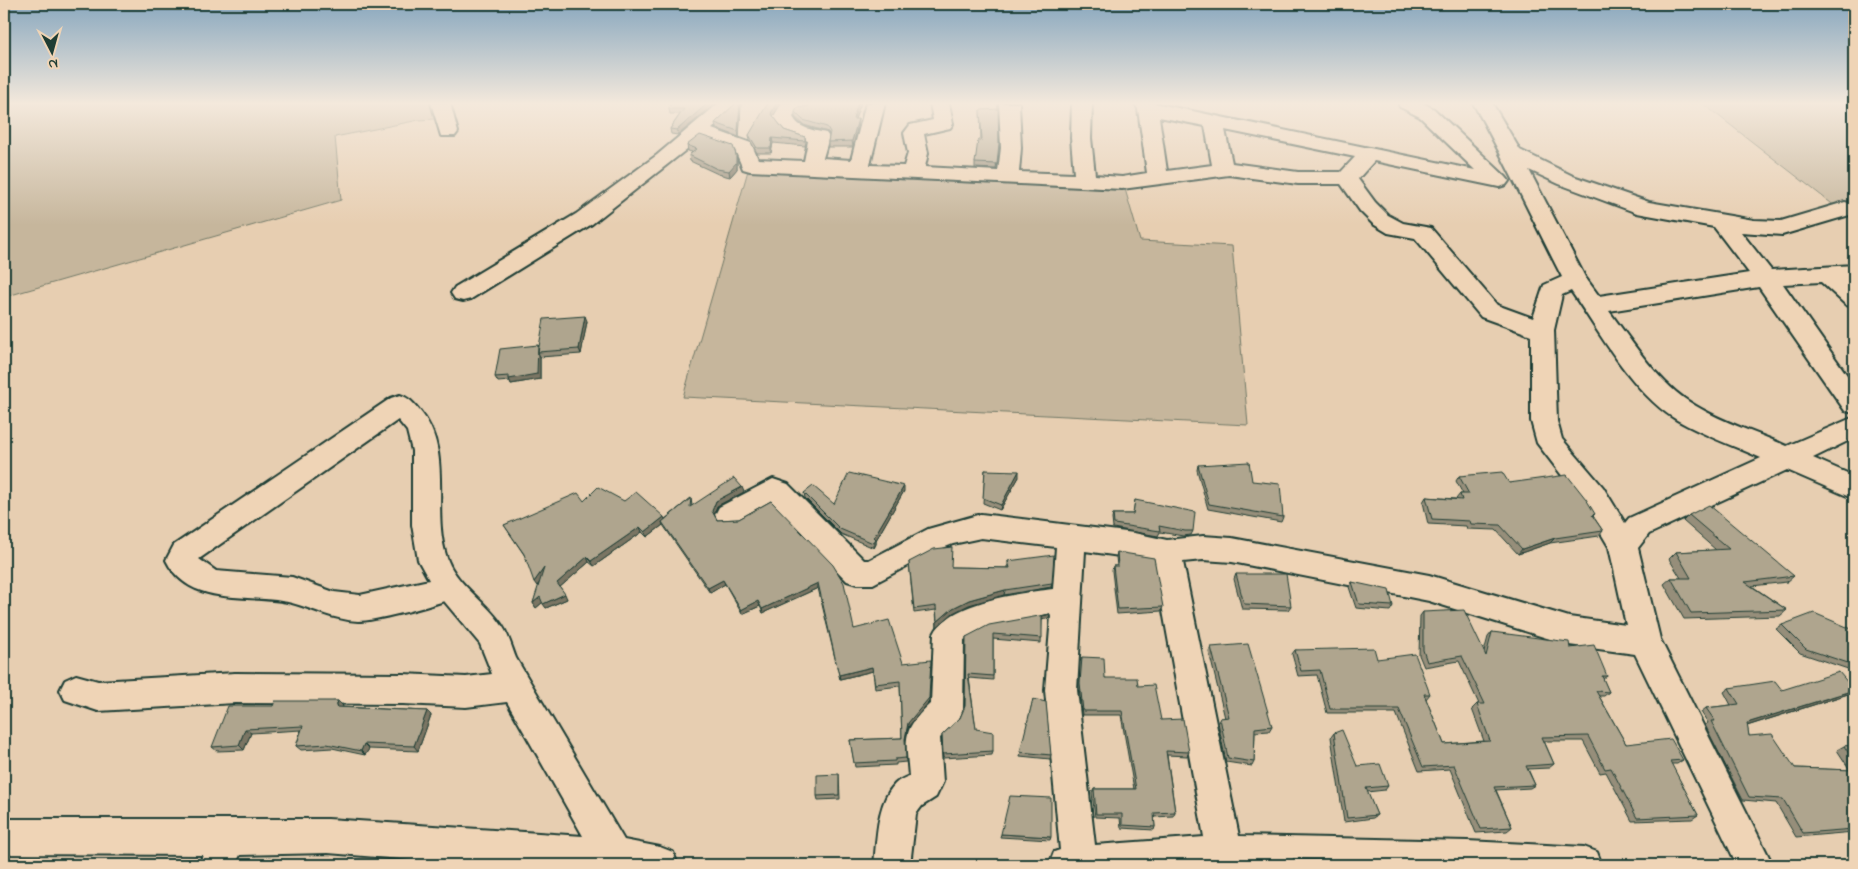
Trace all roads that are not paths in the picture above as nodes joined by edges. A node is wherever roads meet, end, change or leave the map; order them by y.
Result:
1 (683, 144) edge
2 (739, 144) edge
3 (817, 144) edge
4 (865, 144) edge
5 (916, 144) edge
6 (1011, 144) edge
7 (1082, 144) edge
8 (1152, 144) edge
9 (1218, 144) edge
10 (1317, 144) edge
11 (1459, 144) edge
12 (1506, 144) edge
13 (1369, 154) junction
14 (1512, 154) junction
15 (1223, 170) junction
16 (858, 171) junction
17 (912, 172) junction
18 (1008, 178) junction
19 (1347, 178) junction
20 (1158, 179) junction
21 (1499, 181) junction
22 (1085, 182) junction
23 (1845, 209) dead end
24 (1544, 219) junction
25 (1721, 221) junction
26 (1854, 272) edge
27 (1827, 275) junction
28 (1764, 278) junction
29 (1575, 280) junction
30 (463, 293) dead end
31 (1854, 299) edge
32 (1595, 305) junction
33 (1542, 330) junction
34 (1854, 404) edge
35 (1854, 427) edge
36 (1786, 458) junction
37 (1854, 488) edge
38 (729, 515) dead end
39 (1071, 538) junction
40 (1623, 545) junction
41 (1167, 552) junction
42 (448, 585) junction
43 (1066, 601) junction
44 (1645, 641) junction
45 (516, 686) junction
46 (76, 690) dead end
47 (4, 837) edge
48 (223, 852) edge
49 (1225, 853) junction
50 (613, 856) junction
51 (1468, 862) edge
52 (1130, 863) edge
53 (1073, 864) edge
54 (660, 865) edge
55 (892, 865) edge
56 (1584, 865) edge
57 (1755, 865) edge

1 - 30 street
2 - 16 street
3 - 16 street
4 - 16 street
5 - 17 street
6 - 18 street
7 - 22 street
8 - 20 street
9 - 15 street
10 - 13 street
11 - 21 street
12 - 14 street
13 - 19 street
13 - 21 street
14 - 24 street
14 - 25 street
15 - 19 street
15 - 20 street
16 - 17 street
17 - 18 street
18 - 22 street
19 - 33 street
20 - 22 street
21 - 24 street
23 - 25 street
24 - 29 street
25 - 28 street
26 - 27 street
27 - 28 street
27 - 31 street
28 - 32 street
28 - 34 street
29 - 32 street
29 - 33 street
32 - 36 street
33 - 40 street
35 - 36 street
36 - 37 street
36 - 40 street
38 - 39 street
39 - 41 street
39 - 43 street
40 - 44 street
41 - 44 street
41 - 49 street
42 - 42 street
42 - 45 street
43 - 53 street
43 - 55 street
44 - 57 street
45 - 46 street
45 - 50 street
47 - 48 street
48 - 50 street
49 - 51 street
49 - 52 street
50 - 54 street
51 - 56 street
52 - 53 street

